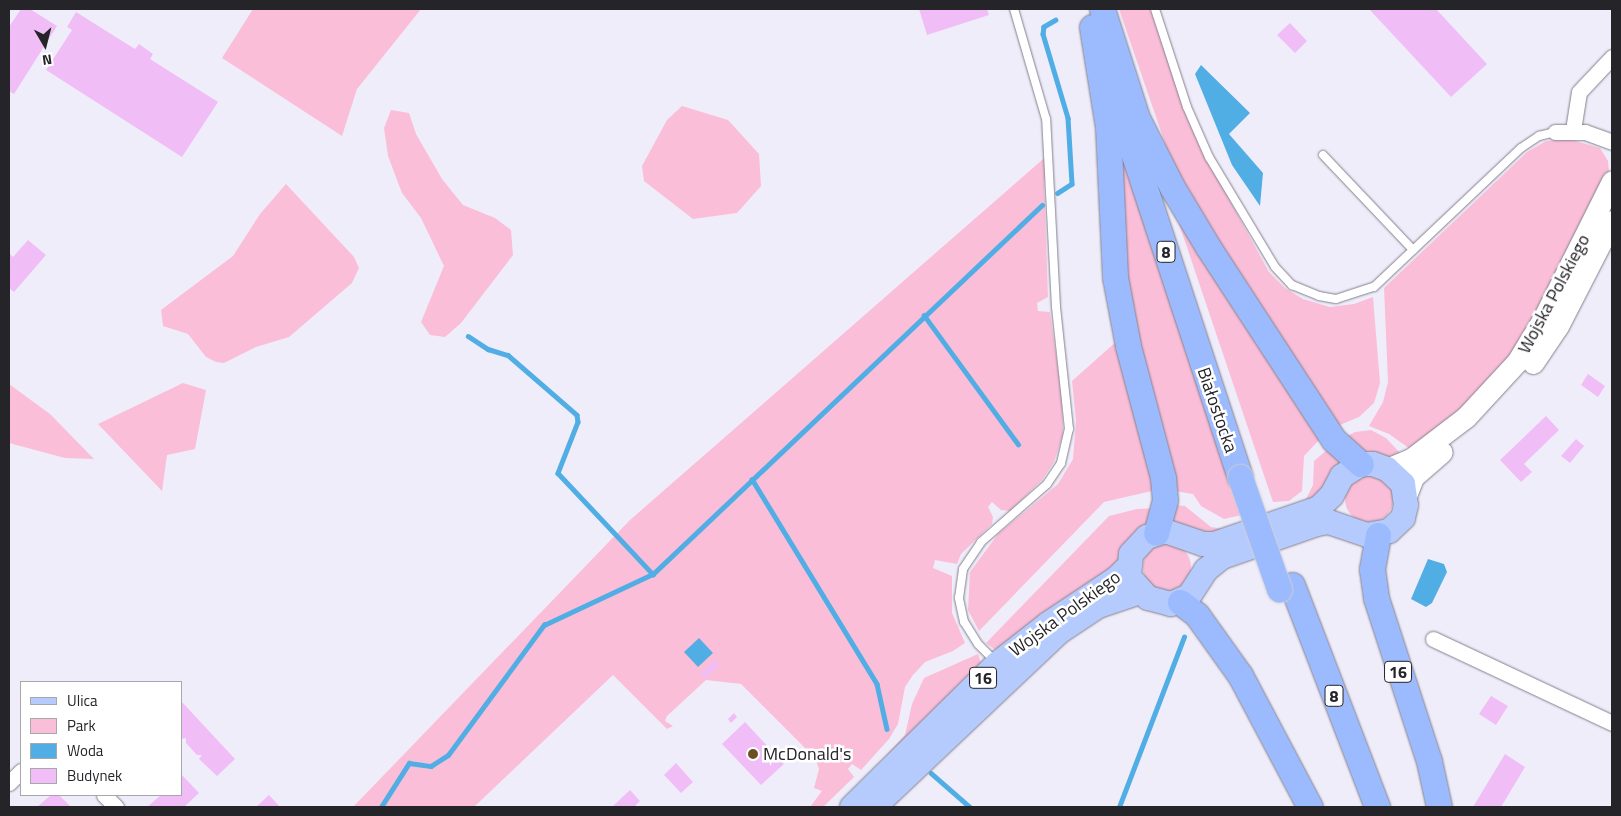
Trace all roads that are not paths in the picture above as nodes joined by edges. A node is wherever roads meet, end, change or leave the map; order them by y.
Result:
1 (1014, 9) edge
2 (1155, 9) edge
3 (1093, 15) edge
4 (1612, 57) edge
5 (1137, 118) junction
6 (1573, 130) junction
7 (1555, 132) joint
8 (1612, 142) edge
9 (1323, 155) dead end
10 (1612, 182) edge
11 (1612, 221) edge
12 (1413, 250) junction
13 (1361, 464) junction
14 (1387, 468) junction
15 (1246, 476) junction
16 (1407, 492) junction
17 (1313, 518) junction
18 (1156, 533) junction
19 (1378, 535) junction
20 (1128, 567) junction
21 (1286, 587) junction
22 (1140, 592) junction
23 (1180, 602) junction
24 (1433, 639) dead end
25 (1004, 671) junction
26 (1612, 723) edge
27 (20, 773) edge
28 (9, 783) edge
29 (105, 796) edge
30 (116, 807) edge
31 (852, 807) edge
32 (874, 807) edge
33 (1310, 807) edge
34 (1362, 807) edge
35 (1377, 807) edge
36 (1439, 807) edge

1 - 25 lane
2 - 12 lane
3 - 5 highway, Białostocka / 8
3 - 15 highway, Białostocka / 8
3 - 18 highway
4 - 6 street
5 - 13 highway
5 - 15 highway, Białostocka / 8
6 - 7 street
6 - 8 street
7 - 12 lane
9 - 12 lane
10 - 14 main road, Wojska Polskiego
11 - 16 main road, Wojska Polskiego
13 - 14 main road
13 - 17 main road
14 - 16 main road
15 - 21 highway, Białostocka / 8, bridge
16 - 19 main road
17 - 18 main road
17 - 19 main road
17 - 23 main road
18 - 20 main road, 16
19 - 36 highway, 16
20 - 22 main road
20 - 25 main road, Wojska Polskiego / 16
21 - 34 highway, Białostocka / 8
21 - 35 highway, Białostocka / 8
22 - 23 main road
22 - 25 main road, Wojska Polskiego / 16
23 - 33 highway
24 - 26 street
25 - 31 main road, Wojska Polskiego / 16
25 - 32 main road, Wojska Polskiego / 16
27 - 28 street
29 - 30 street

